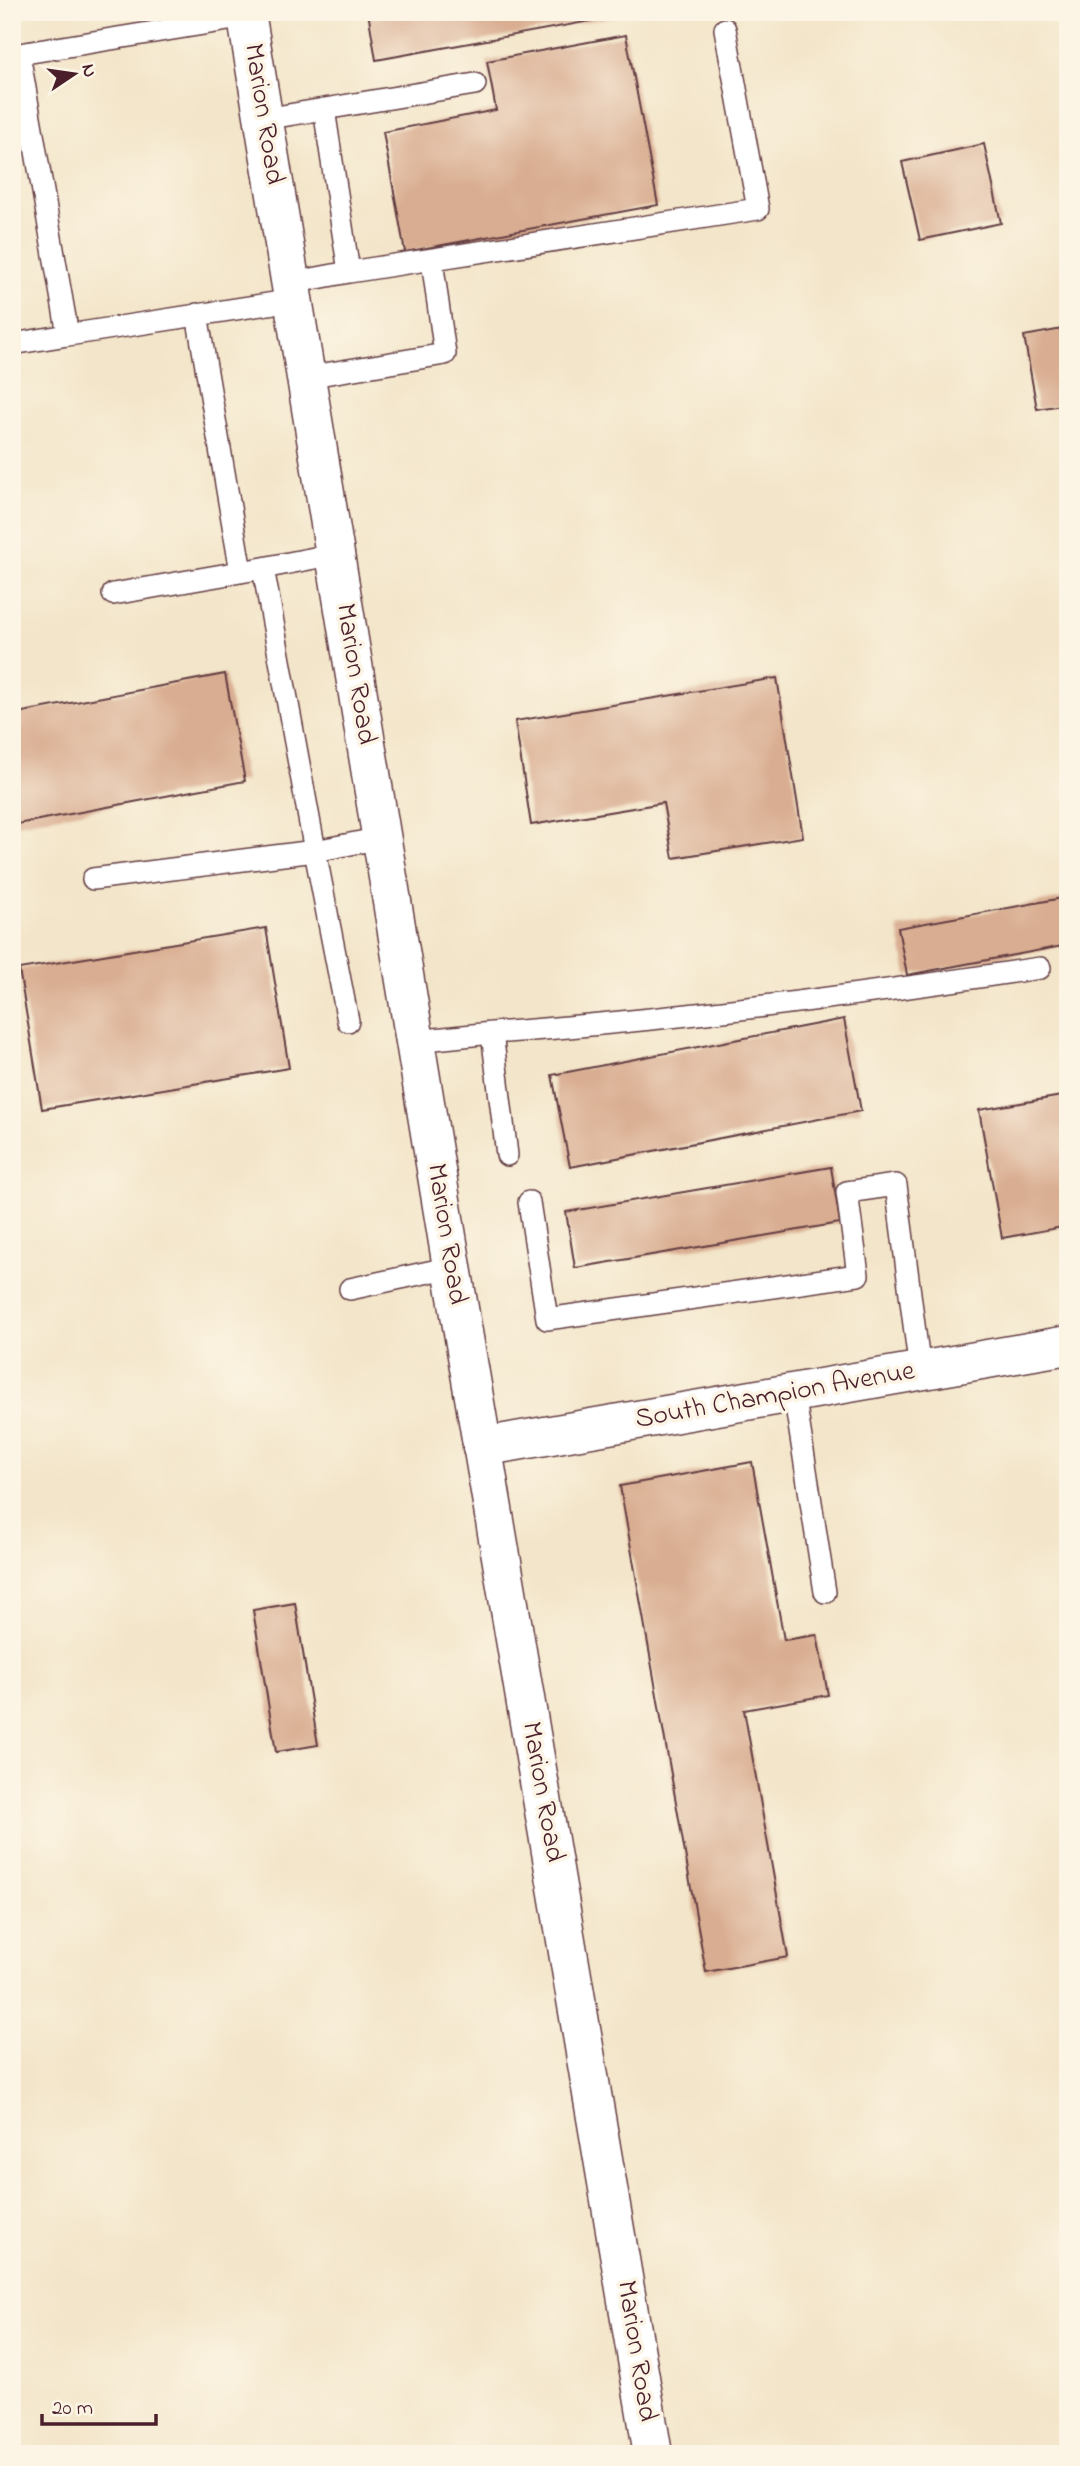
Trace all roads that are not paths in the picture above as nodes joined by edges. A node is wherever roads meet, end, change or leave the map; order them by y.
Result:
1 (246, 15) edge
2 (725, 29) dead end
3 (475, 84) dead end
4 (324, 109) junction
5 (264, 119) junction
6 (432, 260) junction
7 (349, 272) junction
8 (292, 291) junction
9 (197, 314) junction
10 (68, 335) junction
11 (12, 344) edge
12 (306, 377) junction
13 (335, 554) junction
14 (263, 568) junction
15 (241, 572) junction
16 (113, 594) dead end
17 (382, 838) junction
18 (315, 851) junction
19 (93, 879) dead end
20 (1040, 968) dead end
21 (348, 1021) dead end
22 (492, 1033) junction
23 (415, 1041) junction
24 (507, 1155) dead end
25 (529, 1202) dead end
26 (452, 1267) junction
27 (350, 1289) dead end
28 (1068, 1345) edge
29 (920, 1371) junction
30 (794, 1393) junction
31 (482, 1447) junction
32 (825, 1592) dead end
33 (653, 2454) edge

1 - 5 street, Marion Road
1 - 10 lane
2 - 6 lane
3 - 4 lane
4 - 5 lane
4 - 7 lane
5 - 8 street, Marion Road
6 - 7 lane
6 - 12 lane
7 - 8 lane
8 - 9 lane
8 - 12 street, Marion Road
9 - 10 lane
9 - 15 lane
10 - 11 lane
12 - 13 street, Marion Road
13 - 14 lane
13 - 17 street, Marion Road
14 - 15 lane
14 - 18 lane
15 - 16 lane
17 - 18 lane
17 - 23 street, Marion Road
18 - 19 lane
18 - 21 lane
20 - 22 lane
22 - 23 lane
22 - 24 lane
23 - 26 street, Marion Road
25 - 29 lane
26 - 27 lane
26 - 31 street, Marion Road
28 - 29 street, South Champion Avenue
29 - 30 street, South Champion Avenue
30 - 31 street, South Champion Avenue
30 - 32 lane
31 - 33 street, Marion Road

